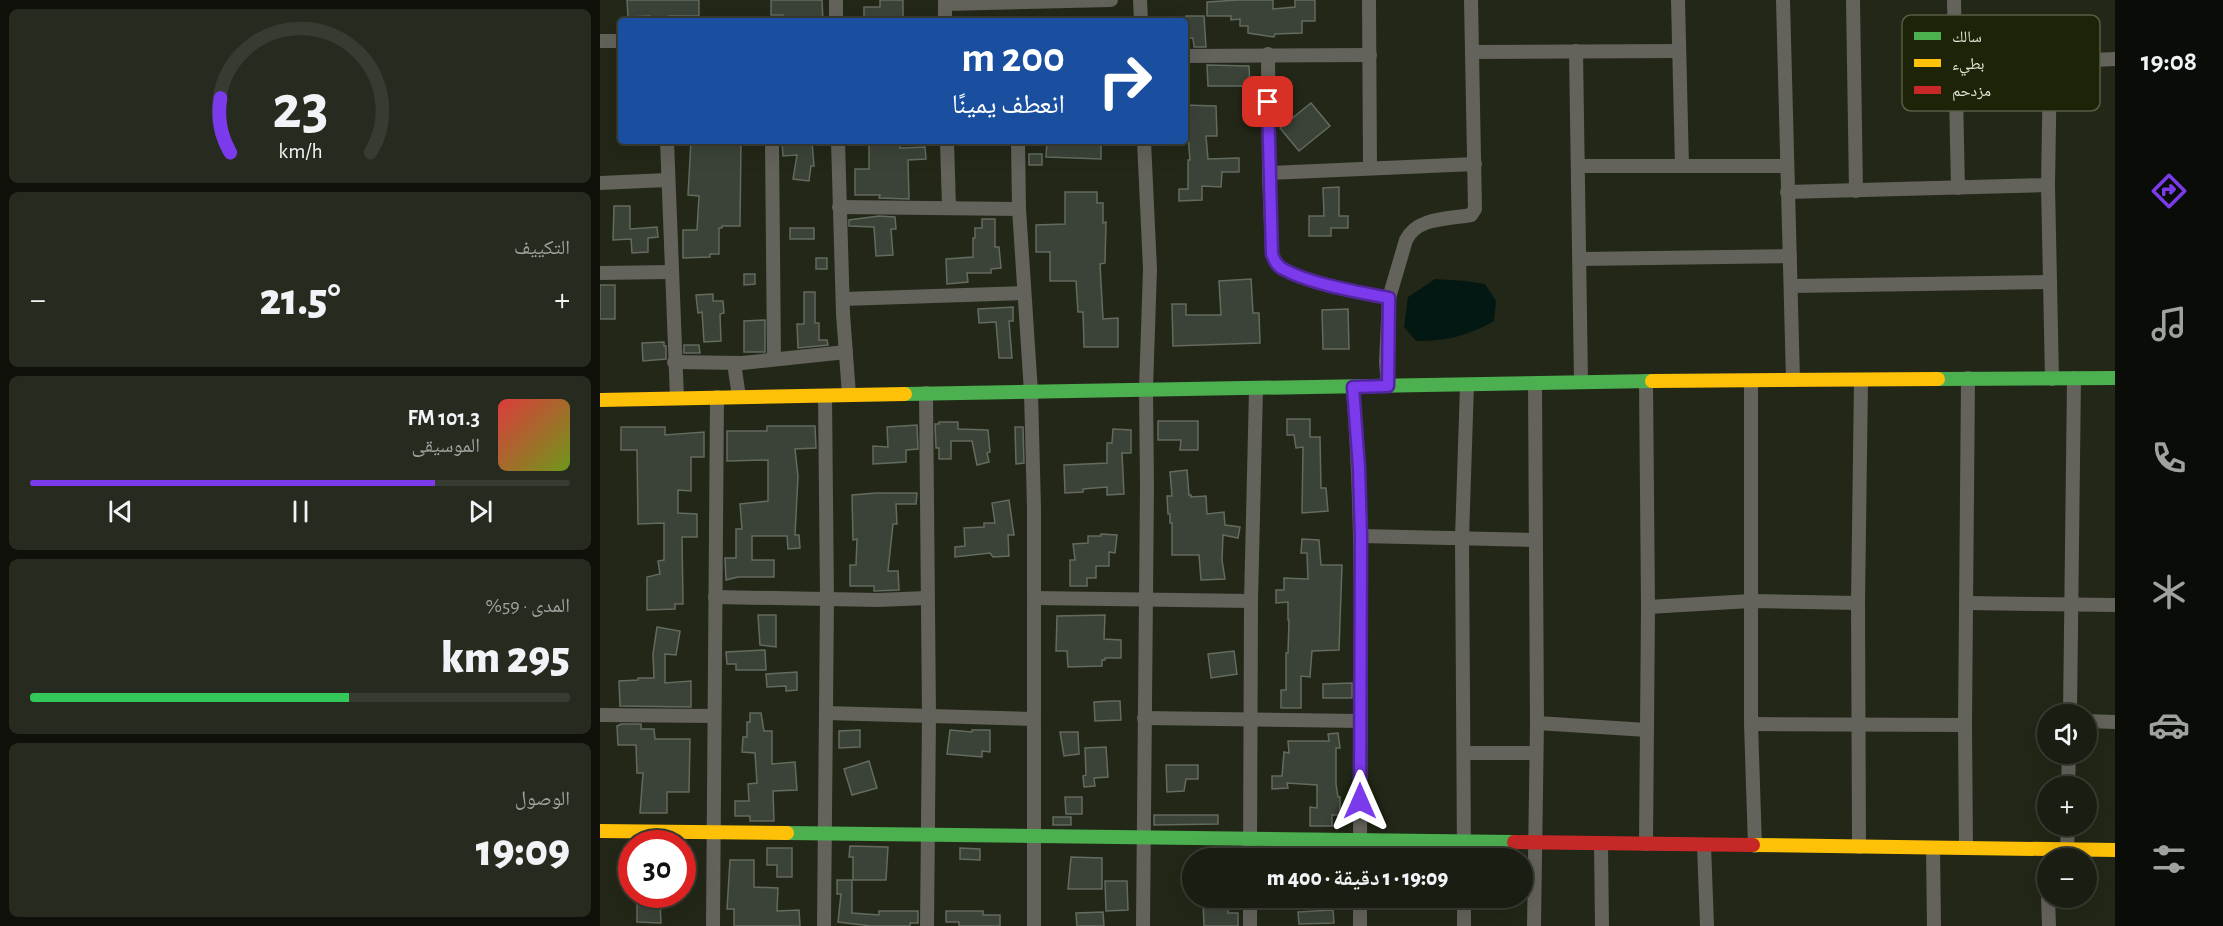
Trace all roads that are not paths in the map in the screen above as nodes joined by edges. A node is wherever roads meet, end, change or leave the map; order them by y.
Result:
1 (836, 0) edge
2 (1111, 0) edge
3 (1140, 0) edge
4 (1370, 0) edge
5 (1471, 0) edge
6 (1678, 0) edge
7 (1783, 0) edge
8 (1853, 0) edge
9 (1954, 0) edge
10 (945, 2) edge
11 (1954, 15) edge
12 (836, 18) edge
13 (945, 18) edge
14 (1141, 18) edge
15 (618, 41) edge
16 (600, 42) edge
17 (1472, 51) junction
18 (1576, 51) junction
19 (1679, 51) junction
20 (1268, 54) junction
21 (1370, 55) junction
22 (1188, 56) edge
23 (2115, 58) edge
24 (2100, 59) edge
25 (1957, 111) edge
26 (2049, 111) edge
27 (667, 144) edge
28 (772, 144) edge
29 (838, 144) edge
30 (947, 144) edge
31 (1018, 144) edge
32 (1144, 144) edge
33 (1475, 164) junction
34 (1578, 166) junction
35 (1682, 166) junction
36 (1788, 166) junction
37 (1370, 168) junction
38 (1269, 172) junction
39 (668, 180) junction
40 (600, 183) edge
41 (2048, 185) junction
42 (1958, 188) junction
43 (1856, 191) junction
44 (1788, 192) junction
45 (839, 207) junction
46 (949, 208) junction
47 (1018, 209) junction
48 (1790, 256) junction
49 (1580, 259) junction
50 (671, 272) junction
51 (600, 273) edge
52 (2049, 282) junction
53 (1792, 286) junction
54 (1024, 293) junction
55 (1389, 298) junction
56 (843, 299) junction
57 (846, 352) junction
58 (774, 359) junction
59 (675, 362) junction
60 (734, 363) junction
61 (1968, 378) junction
62 (2074, 378) junction
63 (2115, 378) edge
64 (2052, 379) junction
65 (1793, 380) junction
66 (1861, 380) junction
67 (1646, 381) junction
68 (1751, 381) junction
69 (1581, 382) junction
70 (1535, 384) junction
71 (1467, 385) junction
72 (1388, 386) junction
73 (1353, 387) junction
74 (1146, 389) junction
75 (1256, 390) junction
76 (1031, 392) junction
77 (926, 393) junction
78 (849, 395) junction
79 (825, 396) junction
80 (717, 397) junction
81 (739, 397) junction
82 (677, 398) junction
83 (600, 400) edge
84 (1361, 536) junction
85 (1462, 538) junction
86 (1535, 540) junction
87 (716, 597) junction
88 (927, 598) junction
89 (1034, 598) junction
90 (827, 599) junction
91 (1145, 599) junction
92 (1251, 601) junction
93 (1751, 601) junction
94 (1858, 603) junction
95 (1967, 603) junction
96 (2070, 604) junction
97 (2115, 605) edge
98 (1648, 607) junction
99 (2070, 704) edge
100 (826, 713) junction
101 (600, 714) edge
102 (714, 716) junction
103 (929, 716) junction
104 (1144, 718) junction
105 (1034, 719) junction
106 (1251, 720) junction
107 (1360, 721) junction
108 (2097, 721) edge
109 (2115, 722) edge
110 (1537, 723) junction
111 (1751, 724) junction
112 (1859, 725) junction
113 (1965, 725) junction
114 (1647, 730) junction
115 (1464, 753) junction
116 (1536, 753) junction
117 (600, 831) edge
118 (714, 833) junction
119 (823, 834) junction
120 (927, 835) junction
121 (1034, 837) junction
122 (1143, 838) junction
123 (1250, 840) junction
124 (1360, 841) junction
125 (1464, 842) junction
126 (1534, 843) junction
127 (1600, 844) junction
128 (1646, 844) junction
129 (1704, 845) junction
130 (1755, 846) junction
131 (1859, 847) junction
132 (1250, 848) edge
133 (1360, 848) edge
134 (1464, 848) edge
135 (1933, 848) junction
136 (1966, 848) junction
137 (2097, 850) edge
138 (2115, 850) edge
139 (2037, 853) edge
140 (1250, 908) edge
141 (1360, 908) edge
142 (1464, 908) edge
143 (2048, 908) edge
144 (713, 926) edge
145 (824, 926) edge
146 (927, 926) edge
147 (1034, 926) edge
148 (1143, 926) edge
149 (1250, 926) edge
150 (1360, 926) edge
151 (1464, 926) edge
152 (1534, 926) edge
153 (1602, 926) edge
154 (1707, 926) edge
155 (1934, 926) edge
156 (2049, 926) edge

1 - 12 street
2 - 10 street
3 - 14 street
4 - 21 street
5 - 17 street
6 - 19 street
7 - 36 street
8 - 43 street
9 - 11 street
10 - 13 street
15 - 16 street
17 - 18 street
17 - 33 street
18 - 19 street
18 - 34 street
19 - 35 street
20 - 21 street
20 - 22 street
20 - 38 street
21 - 37 street
23 - 24 street
25 - 42 street
26 - 41 street
27 - 39 street
28 - 58 street
29 - 45 street
30 - 46 street
31 - 47 street
32 - 74 street
33 - 37 street
33 - 55 street
34 - 35 street
34 - 49 street
35 - 36 street
36 - 44 street
37 - 38 street
38 - 55 street
39 - 40 street
39 - 50 street
41 - 42 street
41 - 52 street
42 - 43 street
43 - 44 street
44 - 48 street
45 - 46 street
45 - 56 street
46 - 47 street
47 - 54 street
48 - 49 street
48 - 53 street
49 - 69 street
50 - 51 street
50 - 59 street
52 - 53 street
52 - 64 street
53 - 65 street
54 - 56 street
54 - 76 street
55 - 72 street
56 - 57 street
57 - 58 street
57 - 78 street
58 - 60 street
59 - 60 street
59 - 82 street
60 - 81 street
61 - 64 main road
61 - 66 main road
61 - 95 street
62 - 63 main road
62 - 64 main road
62 - 96 street
65 - 66 main road
65 - 68 main road
66 - 94 street
67 - 68 main road
67 - 69 main road
67 - 98 street
68 - 93 street
69 - 70 main road
70 - 71 main road
70 - 86 street
71 - 72 main road
71 - 85 street
72 - 73 main road
73 - 75 main road
73 - 84 street
74 - 75 main road
74 - 76 main road
74 - 91 street
75 - 92 street
76 - 77 main road
76 - 89 street
77 - 78 main road
77 - 88 street
78 - 79 main road
79 - 81 main road
79 - 90 street
80 - 81 main road
80 - 82 main road
80 - 87 street
82 - 83 main road
84 - 85 street
84 - 107 street
85 - 86 street
85 - 115 street
86 - 110 street
87 - 90 street
87 - 102 street
88 - 90 street
88 - 103 street
89 - 91 street
89 - 105 street
90 - 100 street
91 - 92 street
91 - 104 street
92 - 106 street
93 - 94 street
93 - 98 street
93 - 111 street
94 - 112 street
95 - 96 street
95 - 113 street
96 - 97 street
96 - 99 street
98 - 114 street
100 - 103 street
100 - 119 street
101 - 102 street
102 - 118 street
103 - 105 street
103 - 120 street
104 - 106 street
104 - 122 street
105 - 121 street
106 - 107 street
106 - 123 street
107 - 124 street
108 - 109 street
110 - 114 street
110 - 116 street
111 - 112 street
111 - 130 street
112 - 113 street
112 - 131 street
113 - 136 street
114 - 128 street
115 - 116 street
115 - 125 street
116 - 126 street
117 - 118 main road
118 - 119 main road
118 - 144 street
119 - 120 main road
119 - 145 street
120 - 121 main road
120 - 146 street
121 - 122 main road
121 - 147 street
122 - 123 main road
122 - 148 street
123 - 124 main road
123 - 132 street
124 - 125 main road
124 - 133 street
125 - 126 main road
125 - 134 street
126 - 127 main road
126 - 152 street
127 - 128 main road
127 - 153 street
128 - 129 main road
129 - 130 main road
129 - 154 street
130 - 131 main road
131 - 135 main road
135 - 136 main road
135 - 155 street
136 - 139 main road
137 - 138 main road
140 - 149 street
141 - 150 street
142 - 151 street
143 - 156 street

